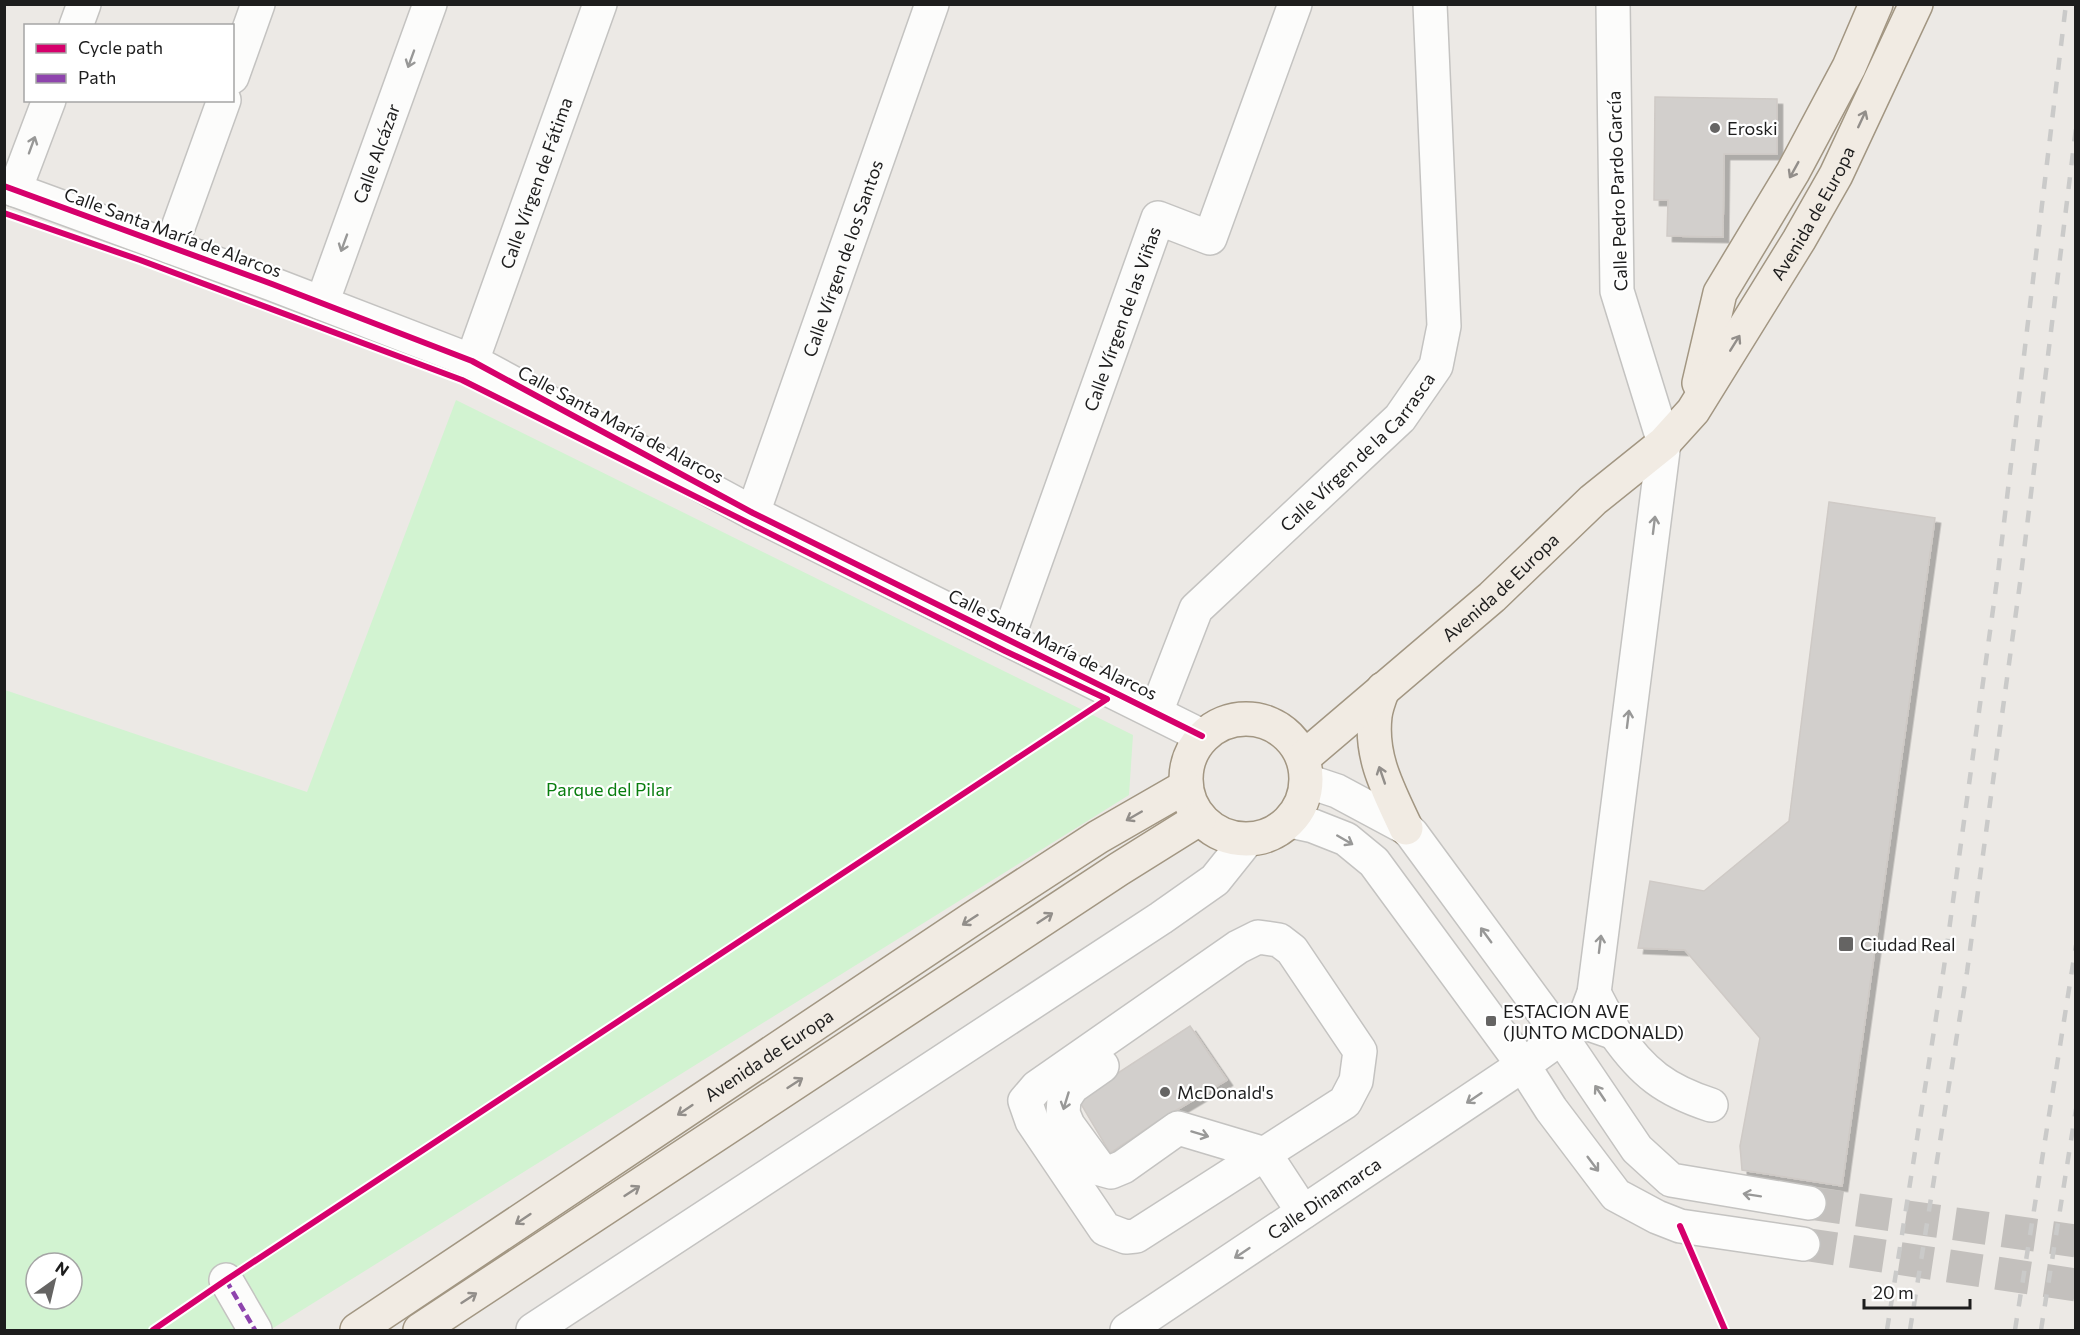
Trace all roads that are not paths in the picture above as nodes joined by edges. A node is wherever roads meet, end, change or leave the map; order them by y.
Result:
1 (84, 4) edge
2 (258, 4) edge
3 (430, 4) edge
4 (600, 4) edge
5 (932, 4) edge
6 (1295, 4) edge
7 (1430, 4) edge
8 (1613, 4) edge
9 (1876, 4) edge
10 (1916, 4) edge
11 (77, 24) edge
12 (234, 71) edge
13 (47, 102) edge
14 (223, 102) edge
15 (10, 188) edge
16 (171, 247) junction
17 (322, 303) junction
18 (472, 361) junction
19 (1693, 411) junction
20 (1664, 443) junction
21 (753, 513) junction
22 (1008, 638) junction
23 (1383, 688) junction
24 (1156, 712) junction
25 (1202, 736) junction
26 (1305, 769) junction
27 (1185, 787) junction
28 (1199, 819) junction
29 (1290, 821) junction
30 (1406, 828) junction
31 (1247, 840) junction
32 (1580, 1017) junction
33 (1125, 1026) junction
34 (1523, 1065) junction
35 (1711, 1105) dead end
36 (1265, 1154) junction
37 (1809, 1203) tunnel mouth
38 (1303, 1212) junction
39 (1803, 1244) tunnel mouth
40 (225, 1280) dead end
41 (255, 1330) edge
42 (357, 1330) edge
43 (420, 1330) edge
44 (533, 1330) edge
45 (1126, 1330) edge

1 - 11 street
2 - 12 street
3 -> 17 street, Calle Alcázar
4 - 18 street, Calle Vírgen de Fátima
5 - 21 street, Calle Vírgen de los Santos
6 - 22 street, Calle Vírgen de las Viñas
7 - 24 street, Calle Vírgen de la Carrasca
8 - 20 street, Calle Pedro Pardo García
9 -> 19 main road, Avenida de Europa
19 -> 10 main road, Avenida de Europa
15 -> 13 street
14 - 16 street
15 - 16 street, Calle Santa María de Alarcos
16 - 17 street, Calle Santa María de Alarcos
17 - 18 street, Calle Santa María de Alarcos
18 - 21 street, Calle Santa María de Alarcos
19 - 20 main road, Avenida de Europa
20 - 23 main road, Avenida de Europa
32 -> 20 street
21 - 22 street, Calle Santa María de Alarcos
22 - 24 street, Calle Santa María de Alarcos
23 - 26 main road, Avenida de Europa
30 -> 23 main road
24 - 25 street, Calle Santa María de Alarcos
25 - 26 main road
25 - 27 main road
26 - 29 main road
26 - 30 street
27 - 28 main road
27 -> 42 main road, Avenida de Europa
28 - 31 main road
43 -> 28 main road, Avenida de Europa
29 - 31 main road
29 -> 34 street
32 -> 30 street
31 - 44 street
32 - 34 street, Calle Dinamarca
32 - 35 street
37 -> 32 street
33 -> 36 street
33 - 36 street
33 - 36 street
34 -> 38 street, Calle Dinamarca
34 -> 39 street
36 - 38 street
38 -> 45 street, Calle Dinamarca
40 - 41 street

